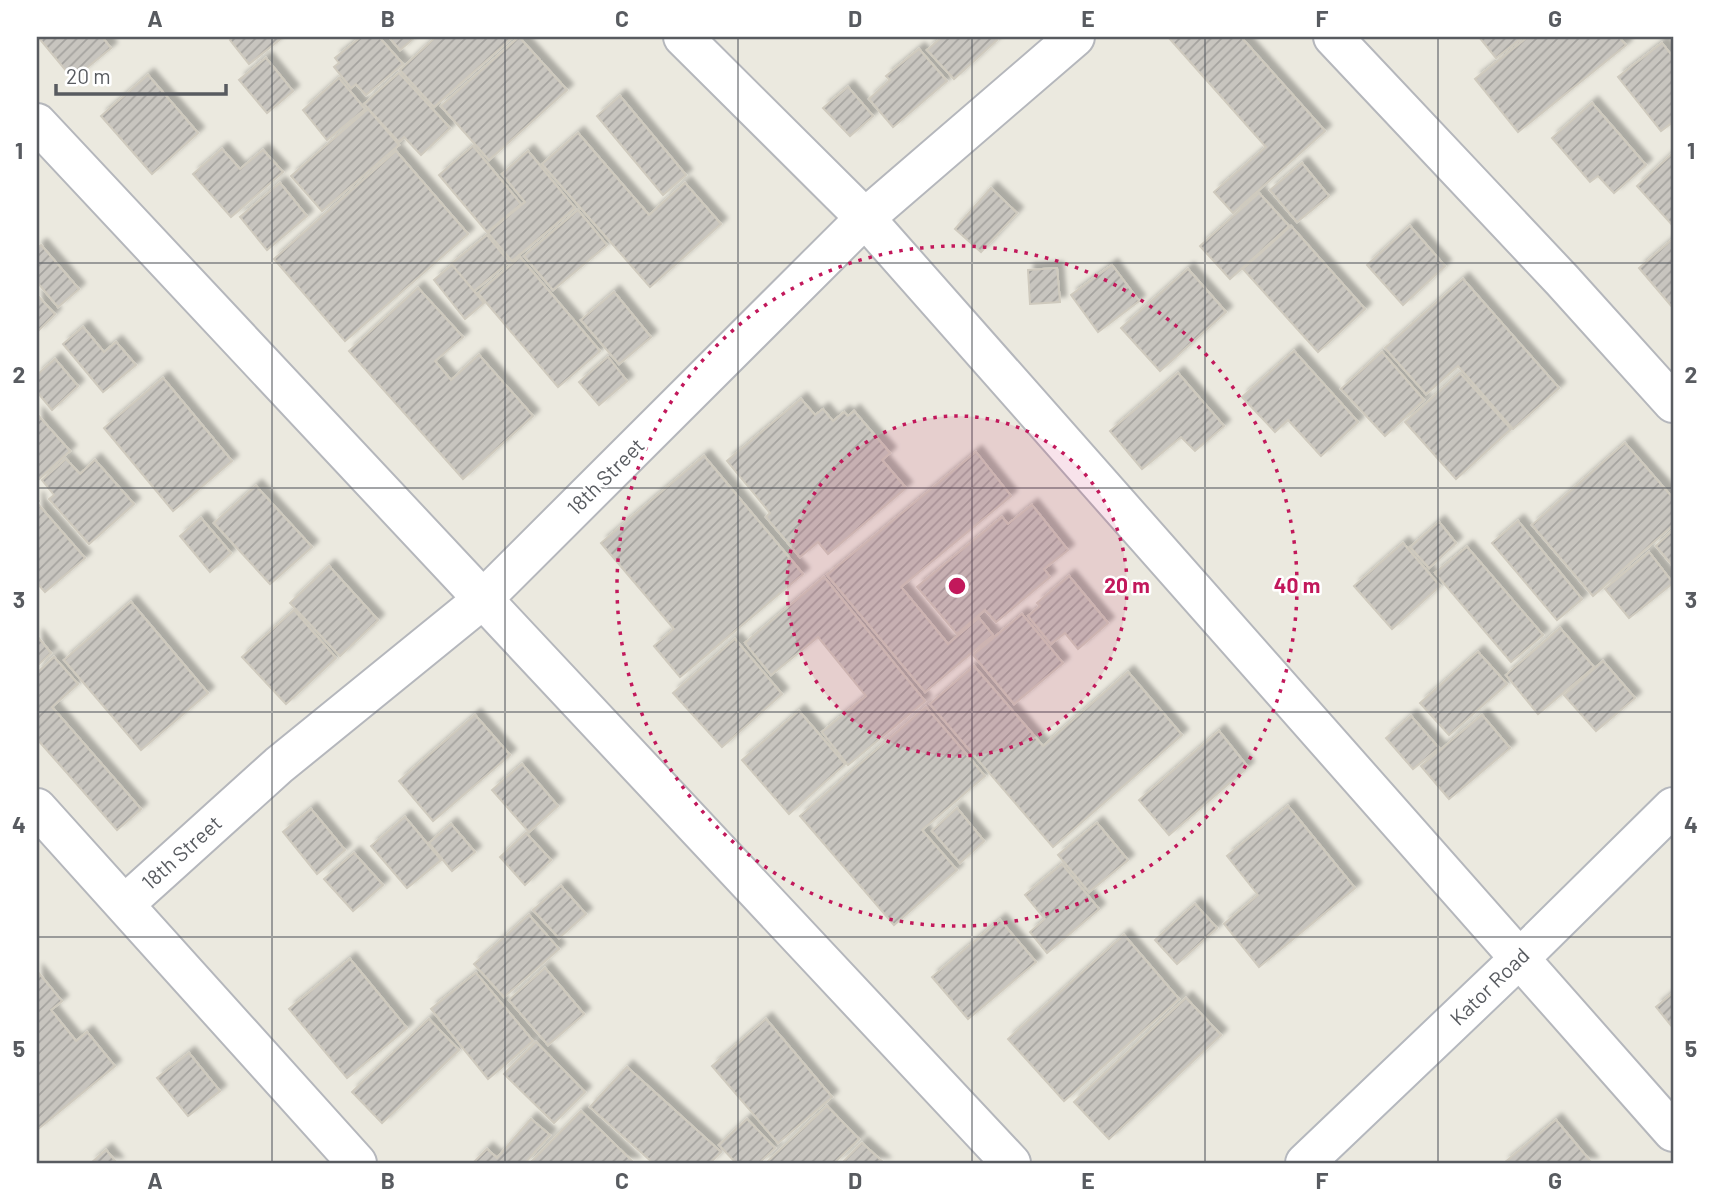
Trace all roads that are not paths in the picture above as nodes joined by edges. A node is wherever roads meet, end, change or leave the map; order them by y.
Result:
1 (683, 37) edge
2 (1075, 37) edge
3 (1333, 37) edge
4 (37, 122) edge
5 (865, 218) junction
6 (1673, 403) edge
7 (482, 600) junction
8 (1673, 807) edge
9 (37, 808) edge
10 (125, 904) junction
11 (1519, 959) junction
12 (1673, 1132) edge
13 (357, 1163) edge
14 (1011, 1163) edge
15 (1305, 1163) edge

1 - 5 street
2 - 5 street, 18th Street
3 - 6 street
4 - 7 street
5 - 7 street, 18th Street
5 - 11 street
7 - 10 street, 18th Street
7 - 14 street
8 - 11 street, Kator Road
9 - 10 street
10 - 13 street
11 - 12 street
11 - 15 street, Kator Road

